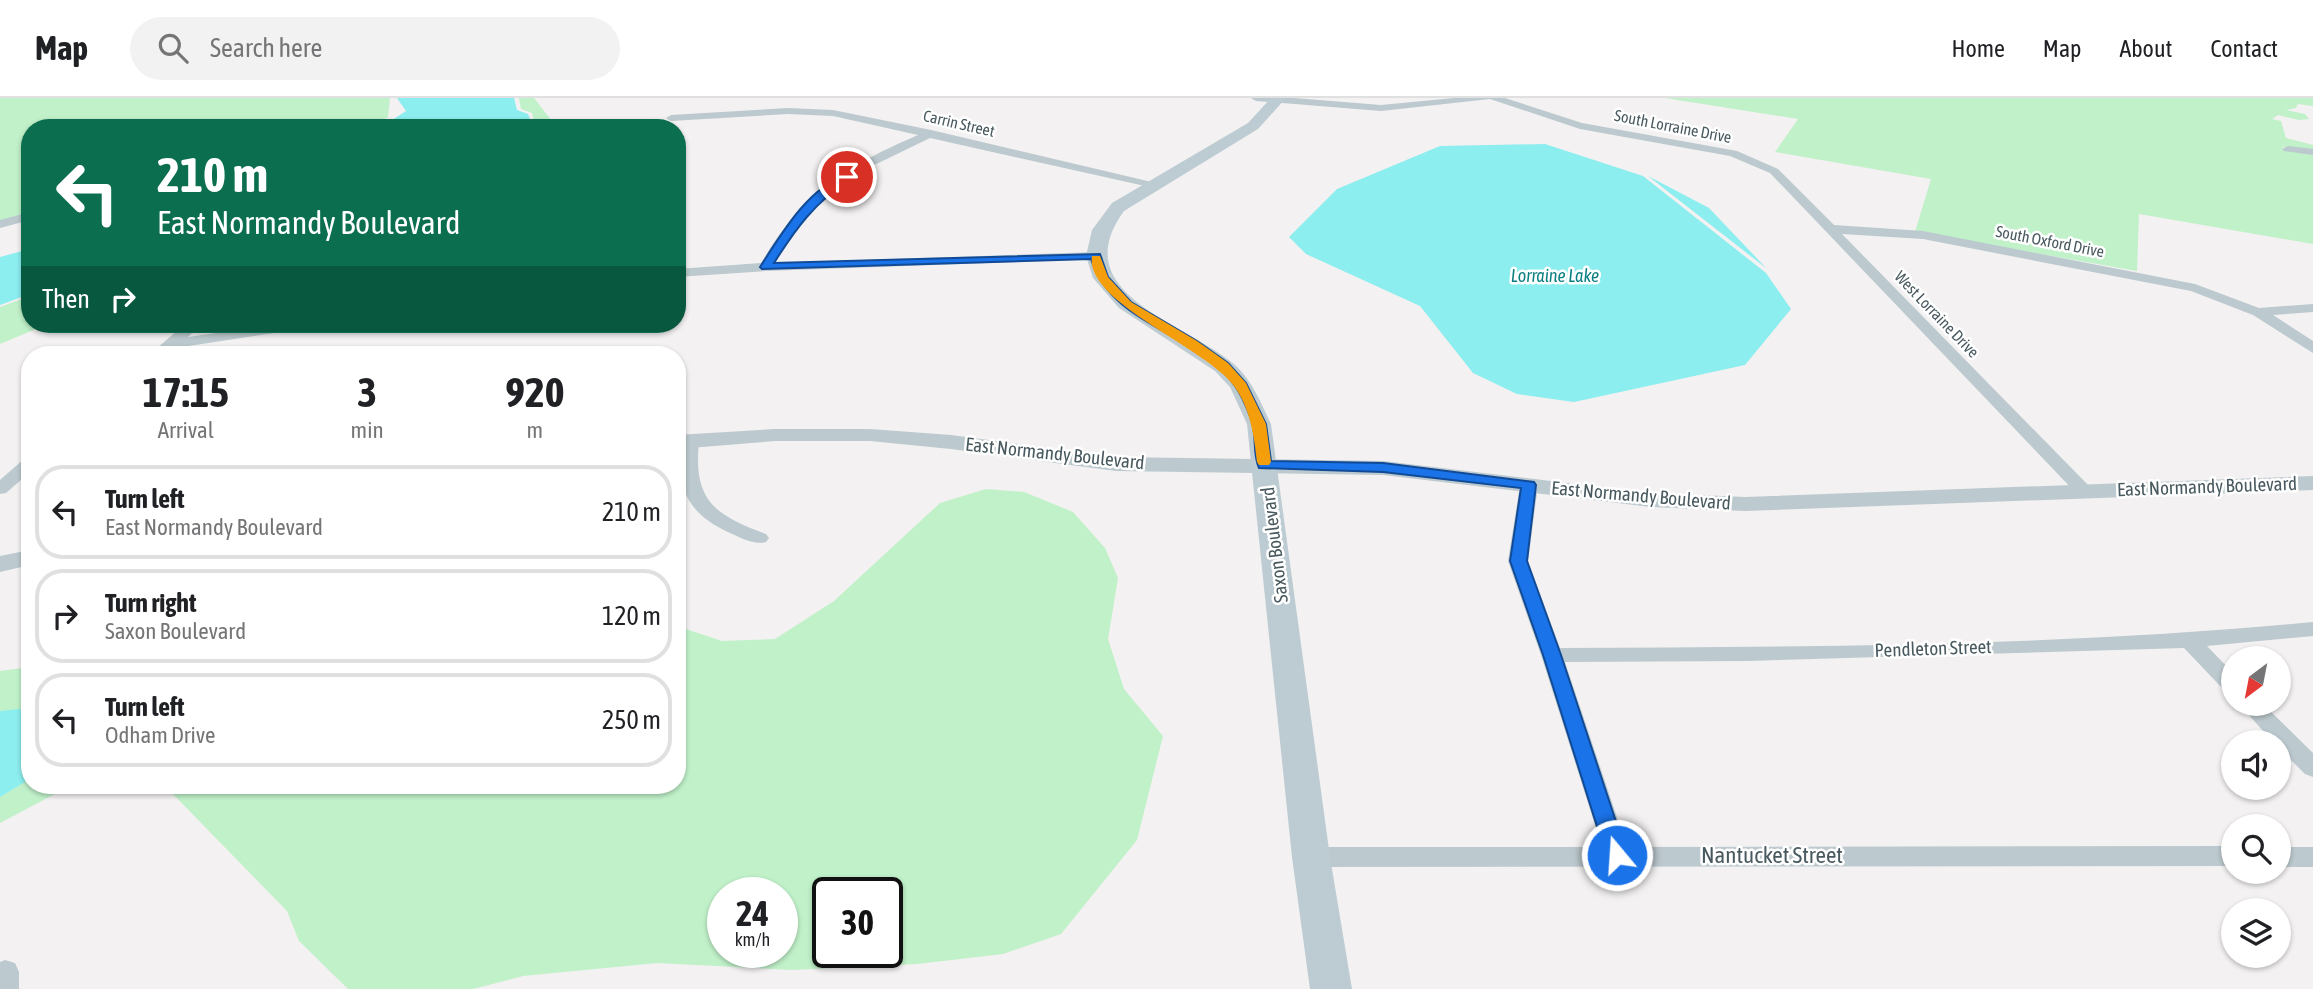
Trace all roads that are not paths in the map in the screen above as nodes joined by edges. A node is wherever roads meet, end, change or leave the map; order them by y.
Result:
1 (1256, 98) edge
2 (1486, 98) edge
3 (1495, 98) edge
4 (1279, 99) edge
5 (668, 119) edge
6 (931, 133) junction
7 (2288, 149) dead end
8 (2313, 152) edge
9 (1763, 164) joint
10 (1154, 184) junction
11 (21, 218) edge
12 (0, 224) edge
13 (1830, 229) junction
14 (1096, 256) junction
15 (766, 267) junction
16 (686, 272) edge
17 (2313, 308) edge
18 (2258, 312) junction
19 (183, 333) edge
20 (246, 333) edge
21 (170, 344) junction
22 (168, 346) edge
23 (2313, 348) edge
24 (686, 441) edge
25 (1265, 465) junction
26 (686, 469) edge
27 (21, 471) edge
28 (2313, 483) edge
29 (1529, 485) junction
30 (0, 489) edge
31 (2084, 490) junction
32 (759, 538) dead end
33 (21, 559) edge
34 (0, 564) edge
35 (2313, 629) edge
36 (2189, 641) junction
37 (1552, 655) junction
38 (2221, 674) edge
39 (2262, 716) edge
40 (2313, 768) edge
41 (1617, 855) junction
42 (2221, 856) edge
43 (2291, 856) edge
44 (2313, 857) edge
45 (1311, 858) junction
46 (1331, 989) edge

1 - 4 street
2 - 4 street
3 - 9 street, South Lorraine Drive
4 - 10 main road
5 - 6 street, Carrin Street
6 - 10 street, Carrin Street
6 - 15 street
7 - 8 street
9 - 13 street, West Lorraine Drive
10 - 14 main road
11 - 12 street
13 - 18 street, South Oxford Drive
13 - 31 street, West Lorraine Drive
14 - 15 street
14 - 25 main road, Saxon Boulevard
15 - 16 street
17 - 18 street
18 - 23 street
19 - 21 street
20 - 21 street
21 - 22 street
24 - 25 street, East Normandy Boulevard
25 - 29 street, East Normandy Boulevard
25 - 45 main road, Saxon Boulevard
26 - 32 street
27 - 30 street
28 - 31 street, East Normandy Boulevard
29 - 31 street, East Normandy Boulevard
29 - 37 street
33 - 34 street
35 - 36 street, Pendleton Street
36 - 37 street, Pendleton Street
36 - 38 street
37 - 41 street
39 - 40 street
41 - 42 street, Nantucket Street
41 - 45 street, Nantucket Street
43 - 44 street
45 - 46 main road, Saxon Boulevard

